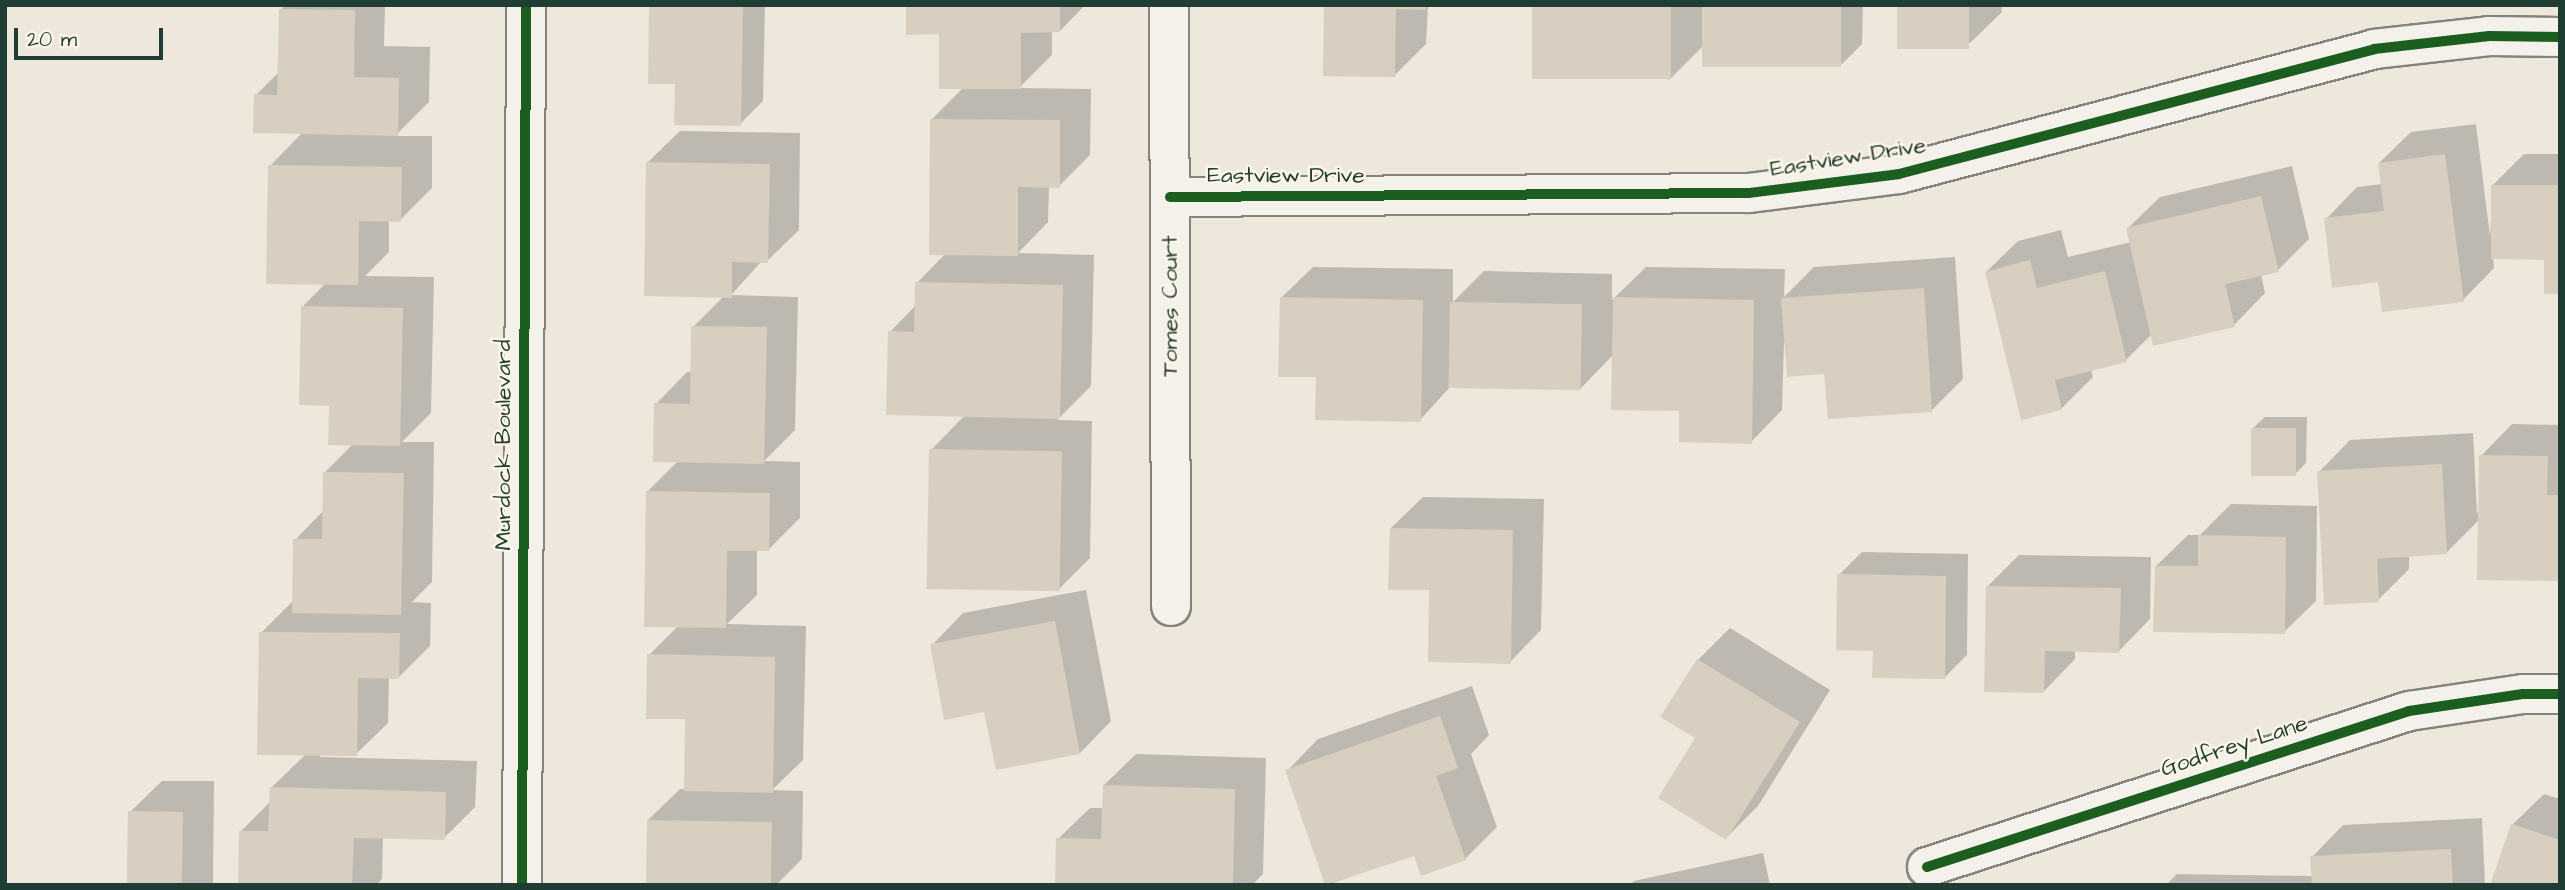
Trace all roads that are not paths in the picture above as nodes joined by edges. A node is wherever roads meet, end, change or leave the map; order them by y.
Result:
1 (526, 5) edge
2 (1169, 5) edge
3 (2560, 37) edge
4 (1170, 197) junction
5 (1171, 606) dead end
6 (2560, 694) edge
7 (1927, 867) dead end
8 (522, 885) edge

1 - 8 street, Murdock Boulevard
2 - 4 street, Tomes Court
3 - 4 street, Eastview Drive
4 - 5 street, Tomes Court
6 - 7 street, Godfrey Lane

